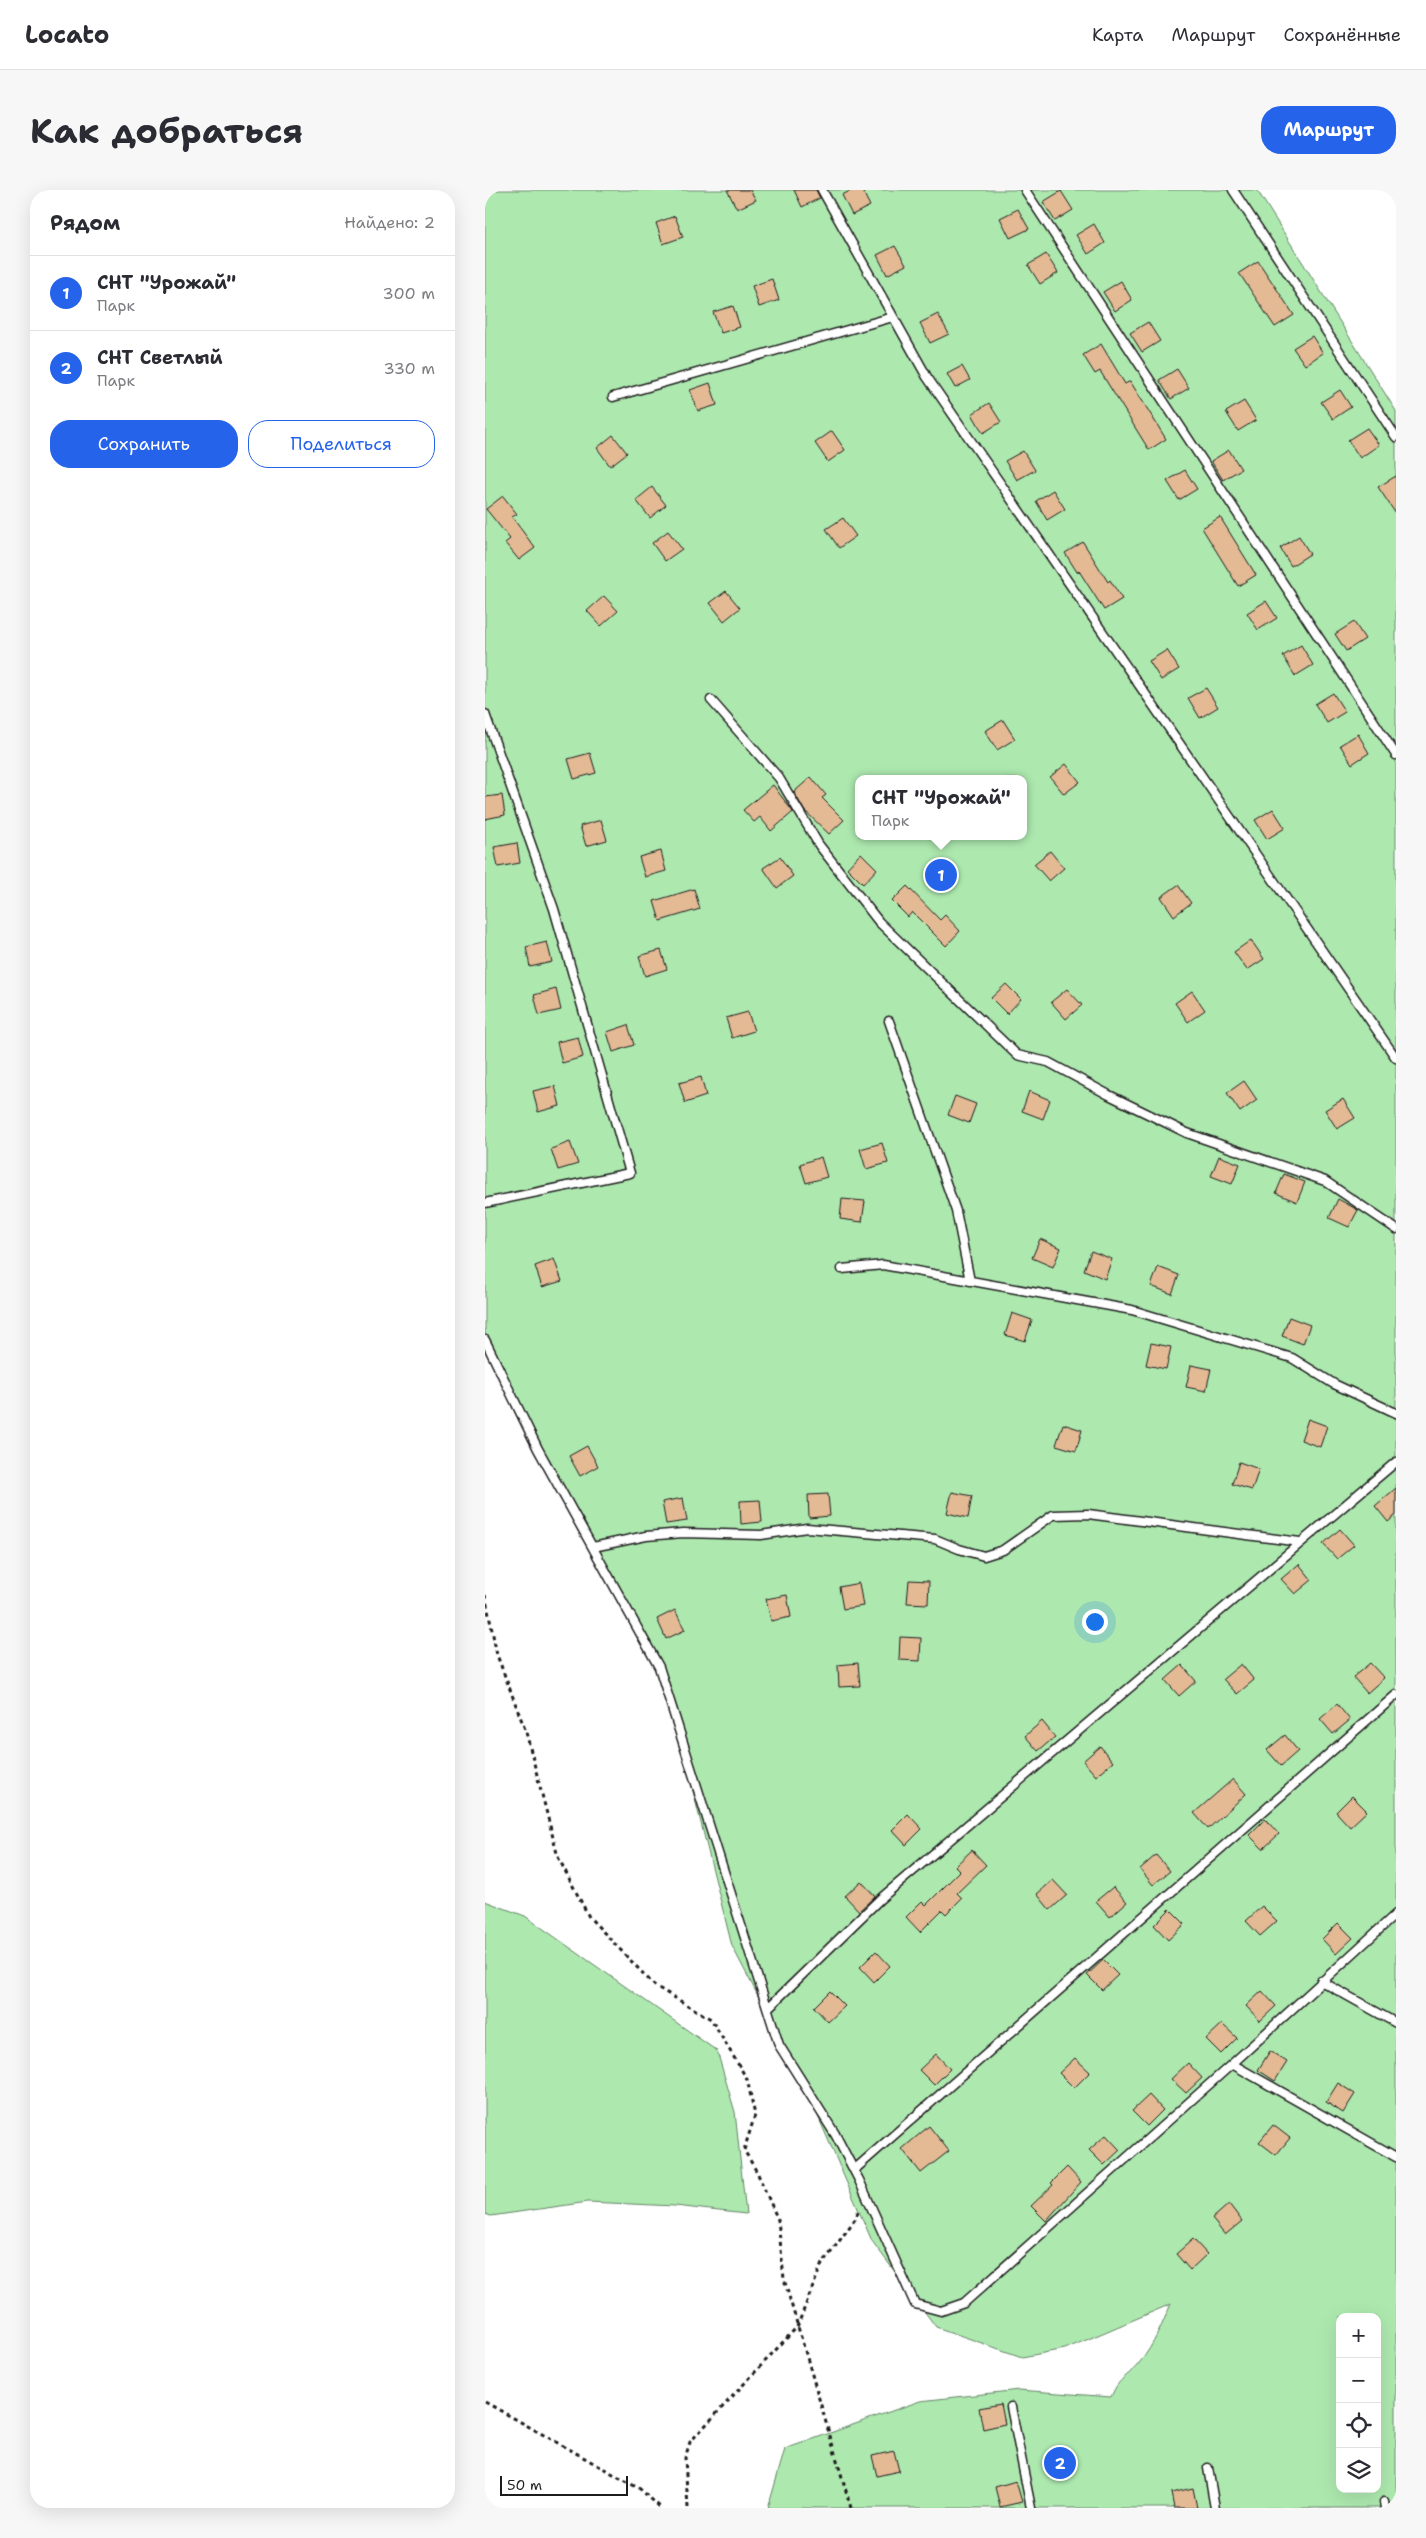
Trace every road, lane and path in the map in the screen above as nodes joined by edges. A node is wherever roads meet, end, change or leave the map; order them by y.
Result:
1 (822, 190) edge
2 (1025, 190) edge
3 (1233, 190) edge
4 (893, 316) junction
5 (613, 397) dead end
6 (1396, 438) edge
7 (711, 700) dead end
8 (485, 714) edge
9 (1396, 754) edge
10 (889, 1021) dead end
11 (1396, 1058) edge
12 (485, 1193) edge
13 (488, 1202) edge
14 (1396, 1229) edge
15 (841, 1270) dead end
16 (970, 1281) junction
17 (485, 1340) edge
18 (1396, 1413) edge
19 (1396, 1462) edge
20 (1300, 1542) junction
21 (593, 1548) junction
22 (485, 1595) edge
23 (1396, 1695) edge
24 (1396, 1914) edge
25 (1321, 1981) junction
26 (768, 2008) junction
27 (1396, 2023) edge
28 (1232, 2064) junction
29 (1396, 2157) edge
30 (854, 2170) junction
31 (864, 2189) junction
32 (797, 2327) junction
33 (485, 2402) edge
34 (1011, 2407) dead end
35 (1209, 2468) dead end
36 (661, 2508) edge
37 (688, 2508) edge
38 (851, 2508) edge
39 (1031, 2508) edge
40 (1215, 2508) edge

1 - 4 lane
2 - 9 lane
3 - 6 lane
4 - 5 lane
4 - 11 lane
7 - 14 lane
8 - 13 lane
10 - 16 lane
12 - 13 lane
15 - 16 lane
16 - 18 lane
17 - 21 lane
19 - 20 lane
20 - 21 lane
20 - 26 lane
21 - 26 lane
22 - 32 path
23 - 30 lane
24 - 25 lane
25 - 27 lane
25 - 28 lane
26 - 30 lane
28 - 29 lane
28 - 31 lane
30 - 31 lane
31 - 32 path
32 - 37 path
32 - 38 path
33 - 36 path
34 - 39 lane
35 - 40 lane

